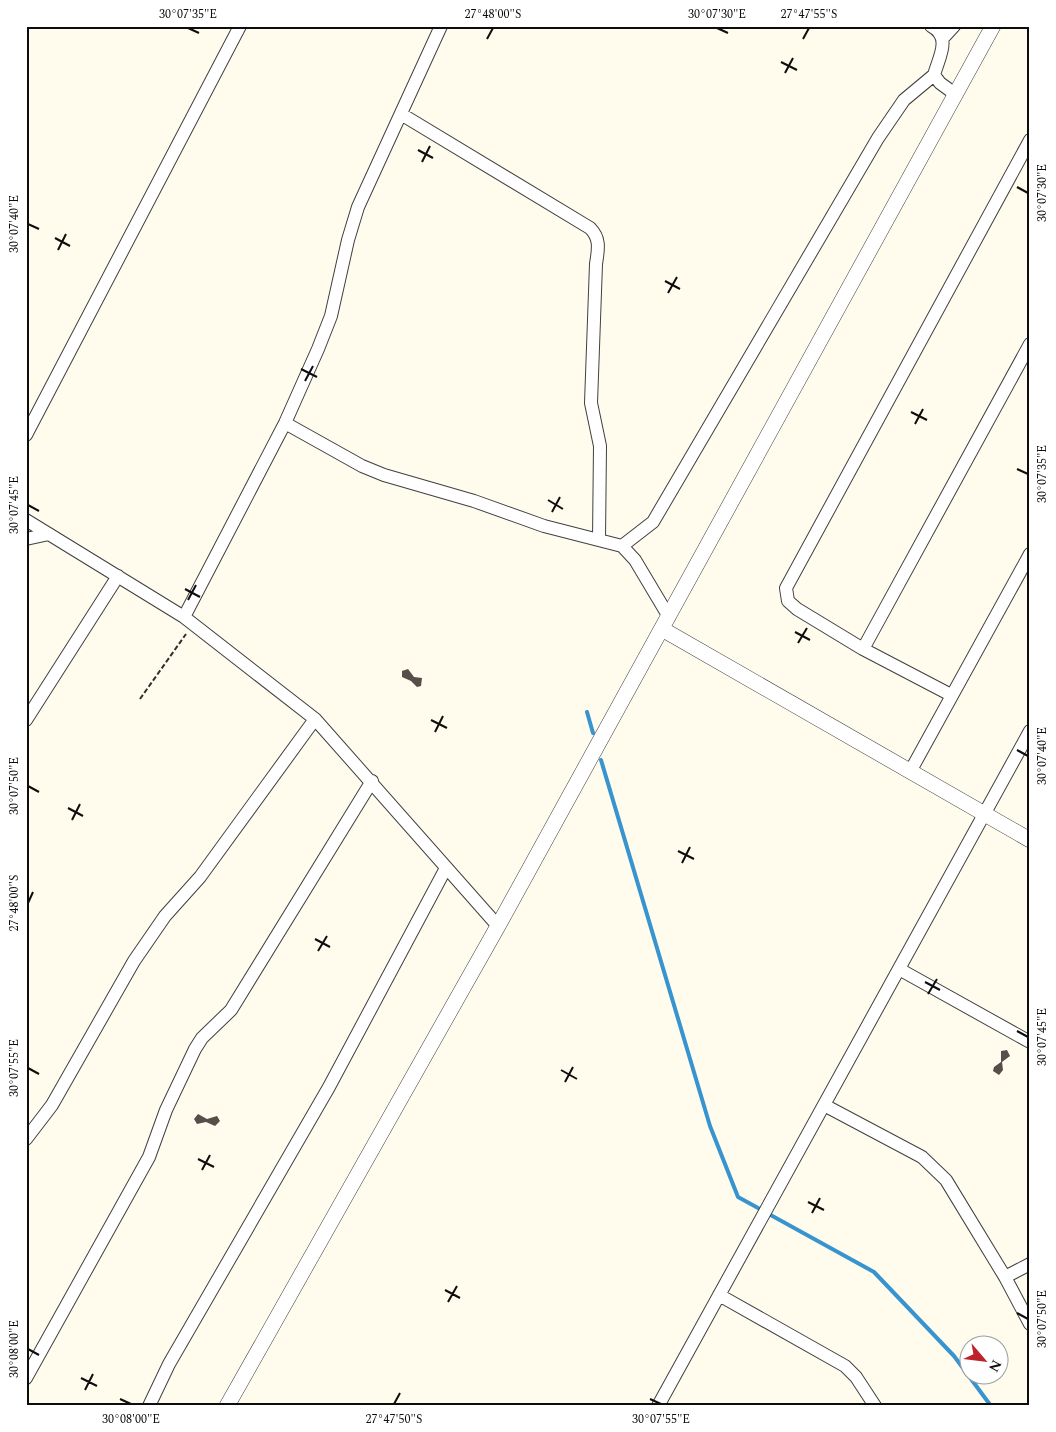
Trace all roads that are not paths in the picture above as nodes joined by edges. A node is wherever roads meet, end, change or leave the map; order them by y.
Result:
1 (240, 26) edge
2 (441, 26) edge
3 (931, 26) edge
4 (954, 26) edge
5 (993, 26) edge
6 (943, 38) junction
7 (934, 75) junction
8 (955, 94) junction
9 (401, 114) junction
10 (1030, 140) edge
11 (1030, 344) edge
12 (285, 422) junction
13 (26, 434) edge
14 (26, 520) edge
15 (50, 534) junction
16 (26, 539) edge
17 (599, 539) junction
18 (622, 546) junction
19 (1030, 554) edge
20 (118, 576) junction
21 (188, 620) junction
22 (666, 623) junction
23 (863, 649) junction
24 (951, 695) junction
25 (315, 719) junction
26 (26, 720) edge
27 (1030, 731) edge
28 (911, 770) junction
29 (372, 781) junction
30 (984, 815) junction
31 (1030, 840) edge
32 (446, 868) junction
33 (498, 926) junction
34 (900, 969) junction
35 (1030, 1042) edge
36 (824, 1105) junction
37 (26, 1139) edge
38 (1030, 1264) edge
39 (1005, 1278) junction
40 (718, 1295) junction
41 (1030, 1324) edge
42 (26, 1378) edge
43 (149, 1406) edge
44 (228, 1406) edge
45 (658, 1406) edge
46 (875, 1406) edge

1 - 13 street
2 - 9 street
3 - 6 street
4 - 6 street
5 - 8 street
6 - 7 street
7 - 8 street
7 - 18 street
8 - 22 street
9 - 12 street
9 - 17 street
10 - 23 street
11 - 23 street
12 - 17 street
12 - 21 street
14 - 15 street
15 - 16 street
15 - 20 street
17 - 18 street
18 - 22 street
19 - 24 street
20 - 21 street
20 - 26 street
21 - 25 street
22 - 28 street
22 - 33 street
23 - 24 street
24 - 28 street
25 - 29 street
25 - 37 street
27 - 30 street
28 - 30 street
29 - 32 street
29 - 42 street
30 - 31 street
30 - 34 street
32 - 33 street
32 - 43 street
33 - 44 street
34 - 35 street
34 - 36 street
36 - 39 street
36 - 40 street
38 - 39 street
39 - 41 street
40 - 45 street
40 - 46 street

